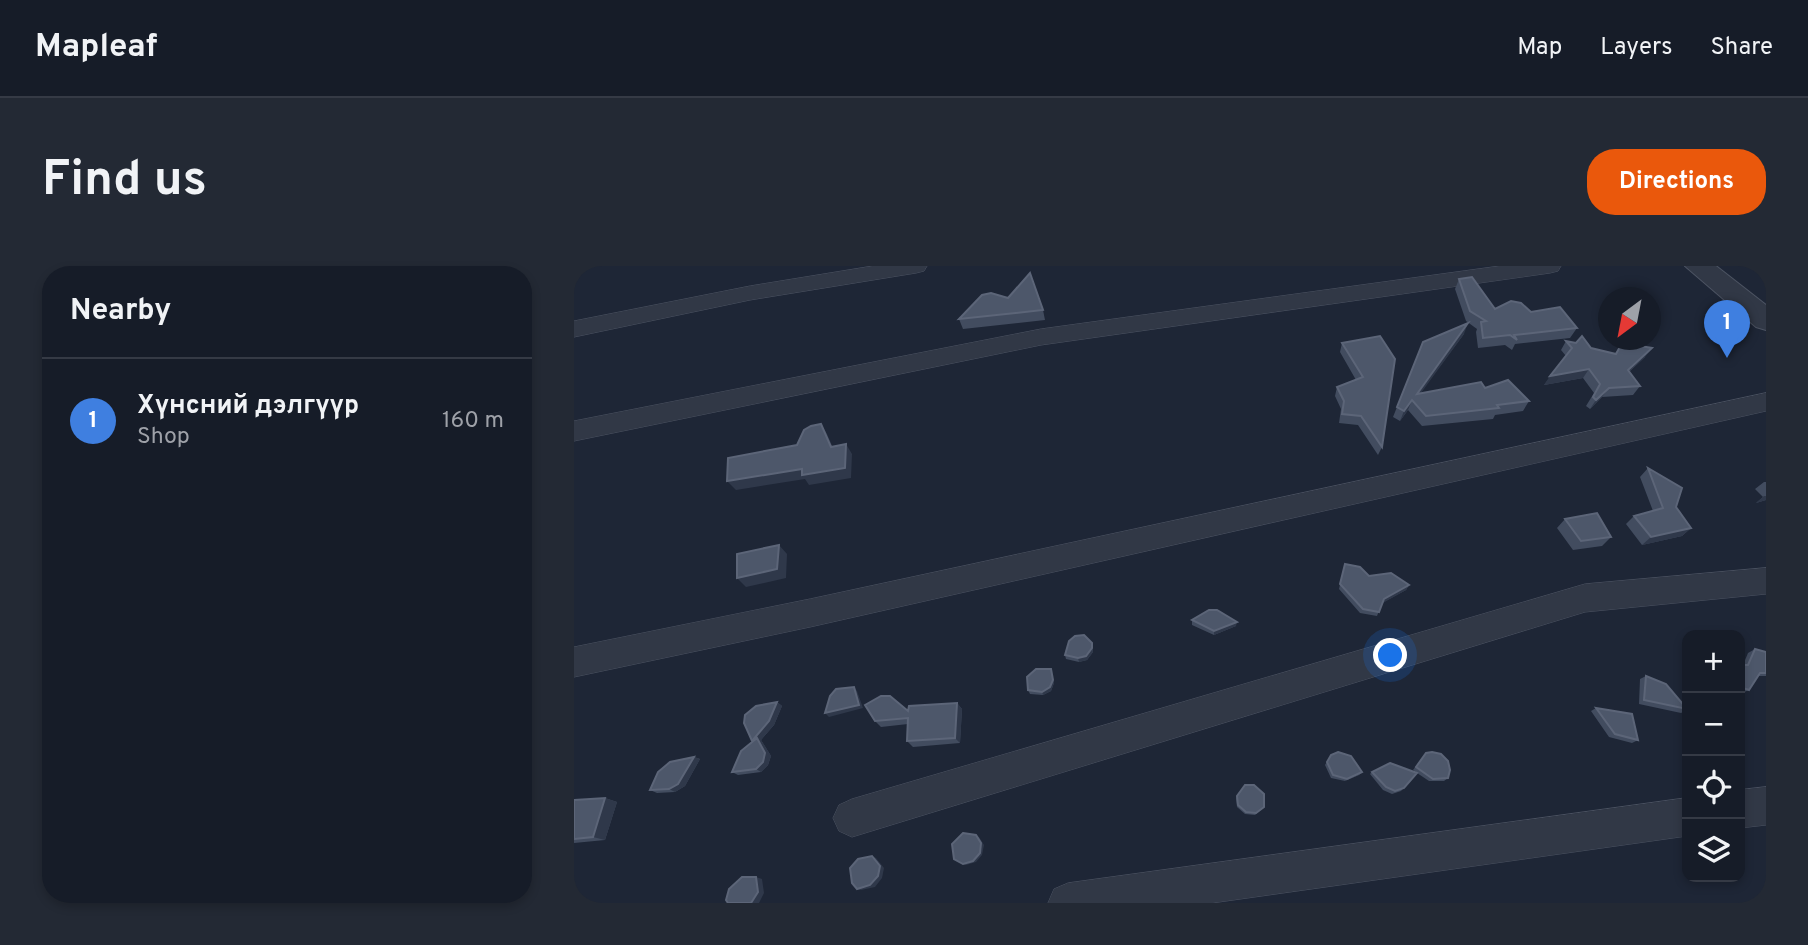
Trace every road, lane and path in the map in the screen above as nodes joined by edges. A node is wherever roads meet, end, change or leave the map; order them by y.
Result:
1 (916, 266) edge
2 (1550, 266) edge
3 (1699, 266) edge
4 (1766, 320) edge
5 (574, 329) edge
6 (1766, 402) edge
7 (574, 431) edge
8 (1766, 581) edge
9 (574, 662) edge
10 (1766, 806) edge
11 (1745, 808) edge
12 (852, 818) dead end
13 (1682, 818) edge
14 (1068, 903) edge

1 - 5 street
2 - 7 street
3 - 4 street
6 - 9 street
8 - 12 street
10 - 11 street
13 - 14 street

